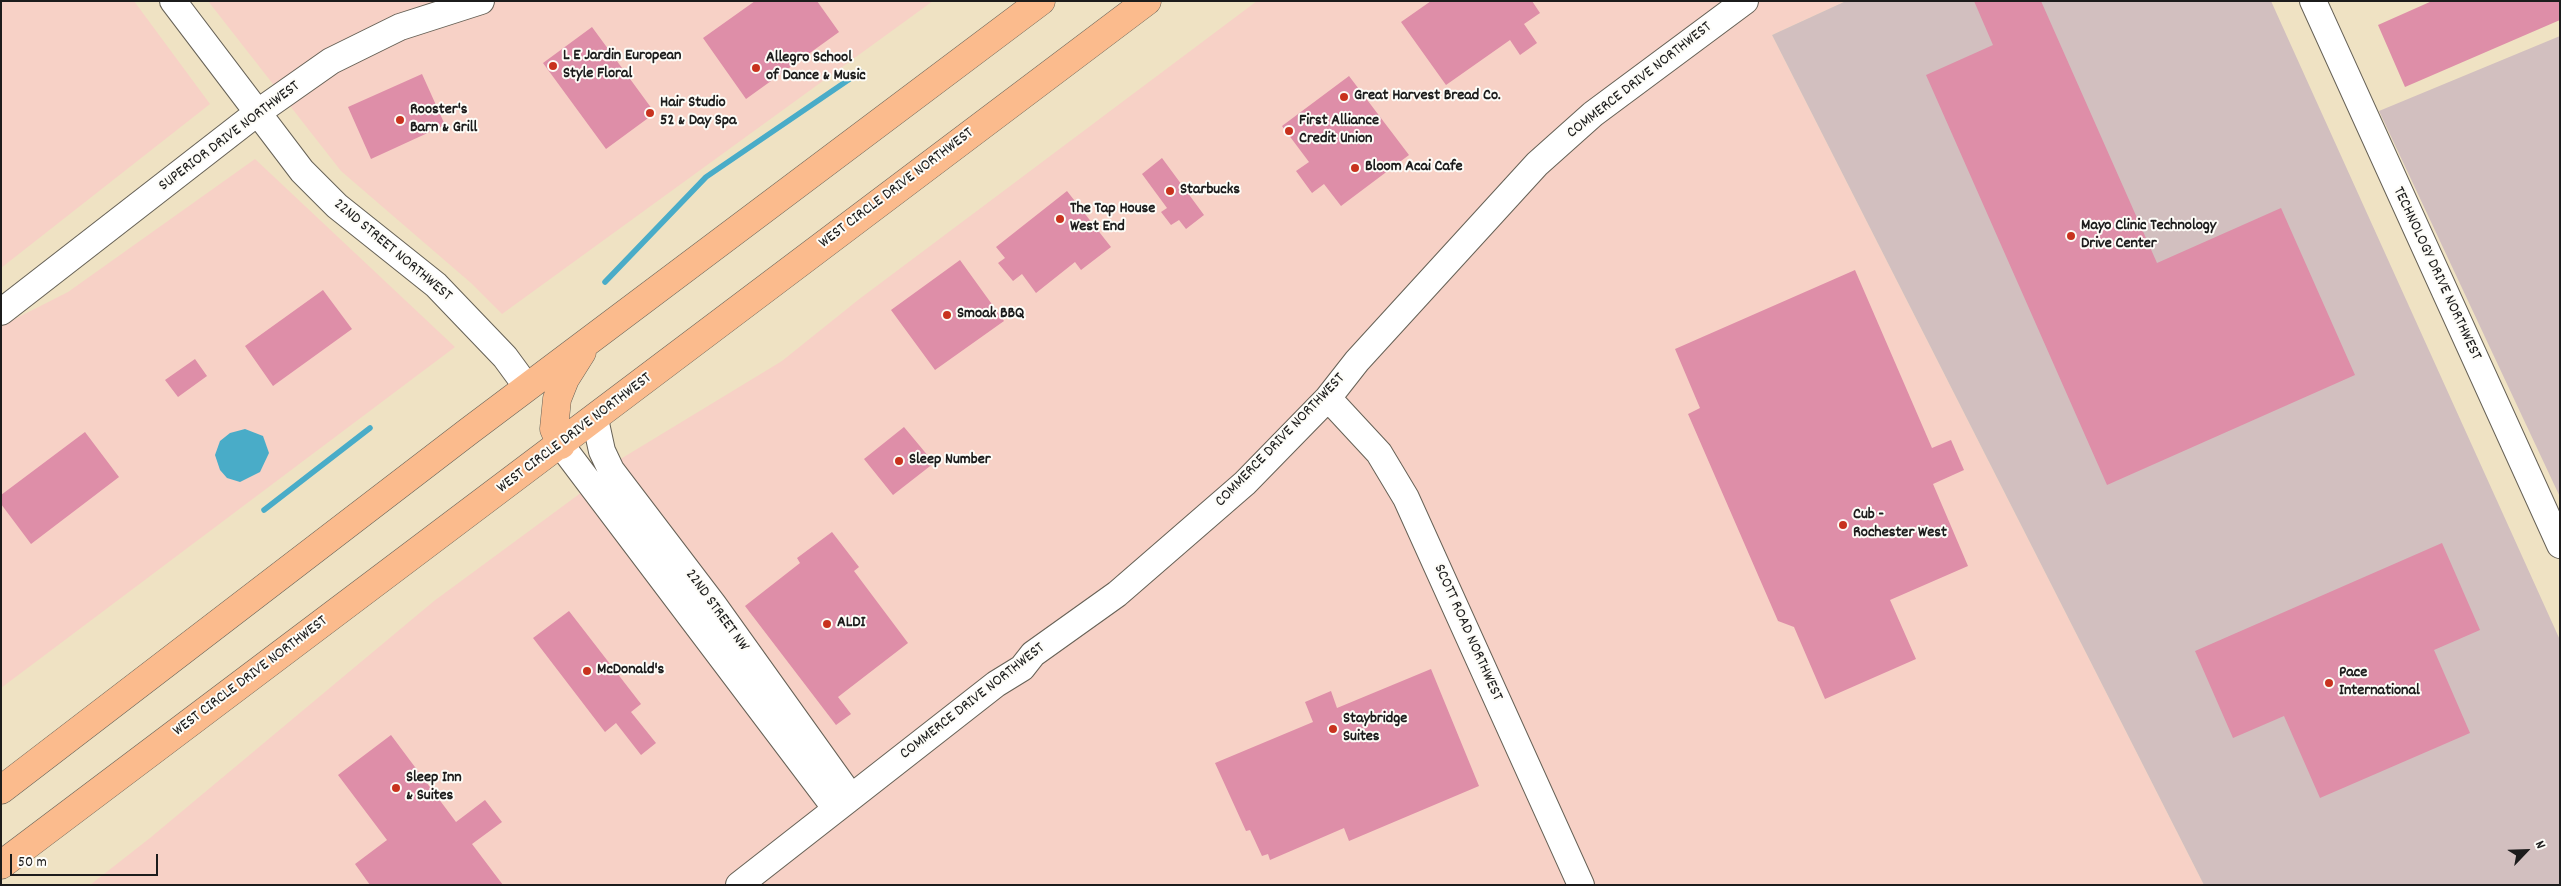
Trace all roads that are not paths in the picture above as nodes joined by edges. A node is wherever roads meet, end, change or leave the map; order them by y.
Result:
1 (173, 1) edge
2 (481, 1) edge
3 (1041, 1) edge
4 (1147, 1) edge
5 (1745, 1) edge
6 (2313, 1) edge
7 (258, 113) junction
8 (1, 312) edge
9 (588, 342) junction
10 (527, 387) junction
11 (1328, 398) junction
12 (595, 419) junction
13 (561, 445) junction
14 (2560, 545) edge
15 (1, 790) edge
16 (844, 803) junction
17 (1, 865) edge
18 (739, 885) edge
19 (1581, 885) edge

1 - 7 street, 22ND STREET NORTHWEST
2 - 7 street, SUPERIOR DRIVE NORTHWEST
3 - 9 main road
4 - 12 main road, WEST CIRCLE DRIVE NORTHWEST
5 - 11 street, COMMERCE DRIVE NORTHWEST
6 - 14 street, TECHNOLOGY DRIVE NORTHWEST
7 - 8 street, SUPERIOR DRIVE NORTHWEST
7 - 10 street, 22ND STREET NORTHWEST
9 - 10 main road
9 - 13 main road
10 - 15 main road
11 - 16 street, COMMERCE DRIVE NORTHWEST
11 - 19 street, SCOTT ROAD NORTHWEST
12 - 13 main road, WEST CIRCLE DRIVE NORTHWEST
12 - 16 street, 22ND STREET NW
13 - 16 street, 22ND STREET NW
13 - 17 main road, WEST CIRCLE DRIVE NORTHWEST
16 - 18 street, COMMERCE DRIVE NORTHWEST

